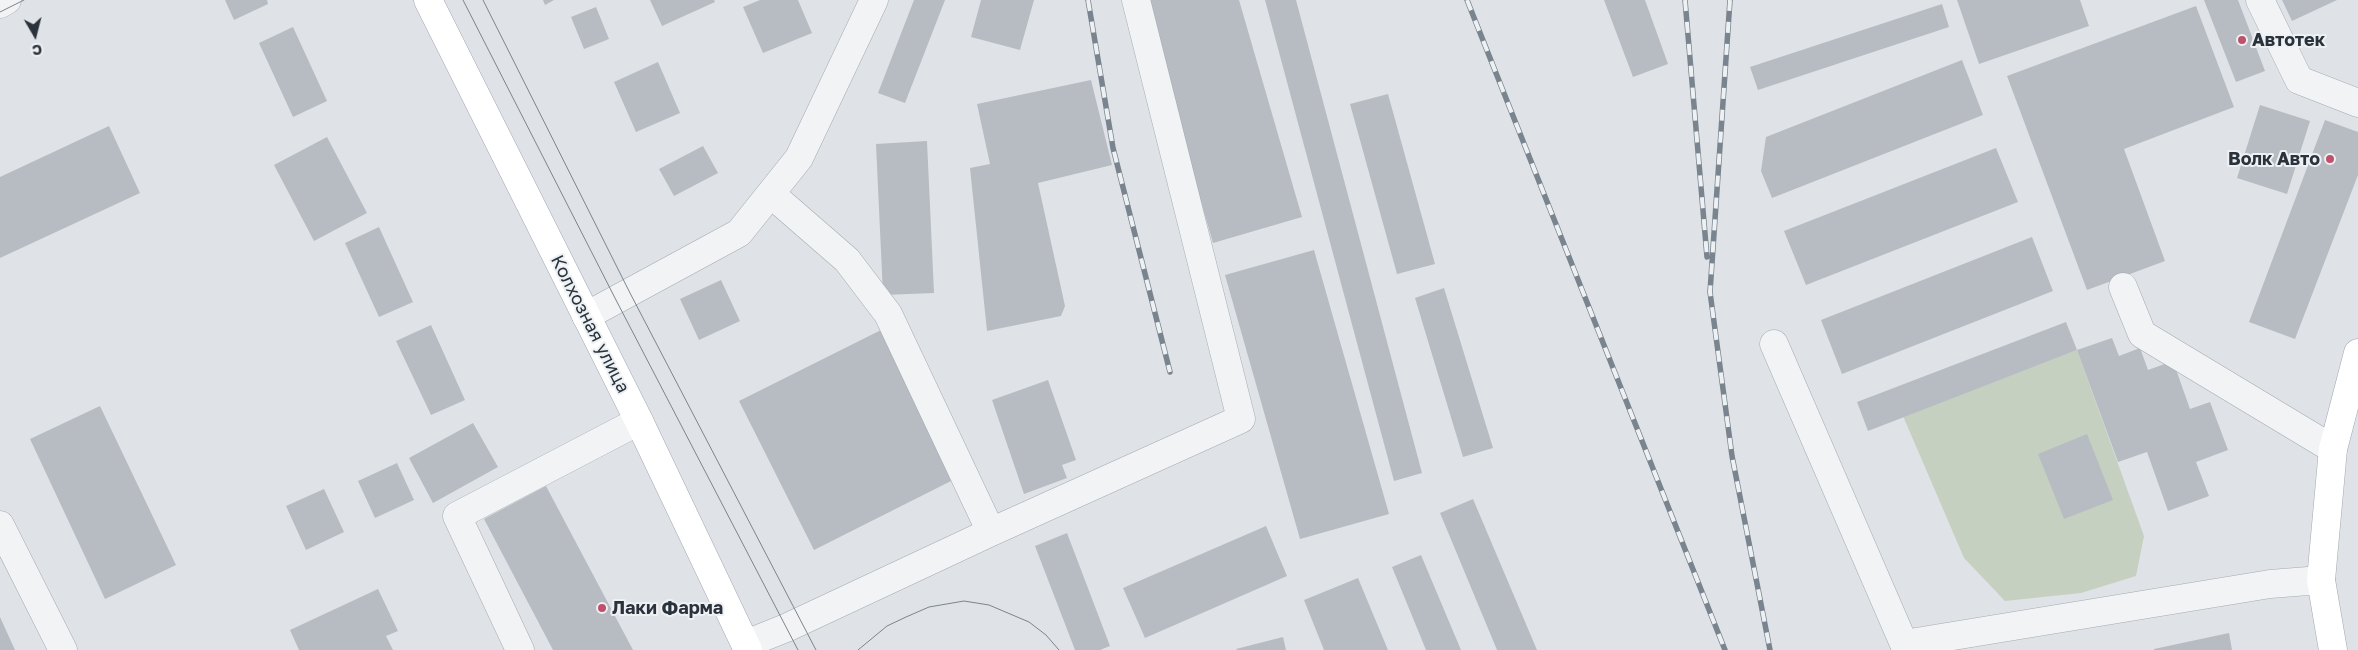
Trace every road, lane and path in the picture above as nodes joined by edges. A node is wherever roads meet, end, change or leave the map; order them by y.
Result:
1 (7, 0) edge
2 (428, 0) edge
3 (874, 0) edge
4 (1136, 0) edge
5 (2260, 0) edge
6 (0, 4) edge
7 (2358, 103) edge
8 (771, 194) junction
9 (2123, 287) dead end
10 (586, 316) junction
11 (1774, 344) dead end
12 (2358, 352) edge
13 (639, 421) junction
14 (2333, 449) junction
15 (0, 525) edge
16 (991, 532) junction
17 (2321, 580) junction
18 (747, 647) edge
19 (63, 650) edge
20 (520, 650) edge
21 (2333, 650) edge

1 - 6 street
2 - 10 main road, Колхозная улица
3 - 8 street
4 - 16 street
5 - 7 street
8 - 10 street
8 - 16 street
9 - 14 street
10 - 13 main road, Колхозная улица
11 - 17 street
12 - 14 main road
13 - 18 main road, Колхозная улица
13 - 20 street
14 - 17 main road
15 - 19 street
16 - 18 street
17 - 21 main road

